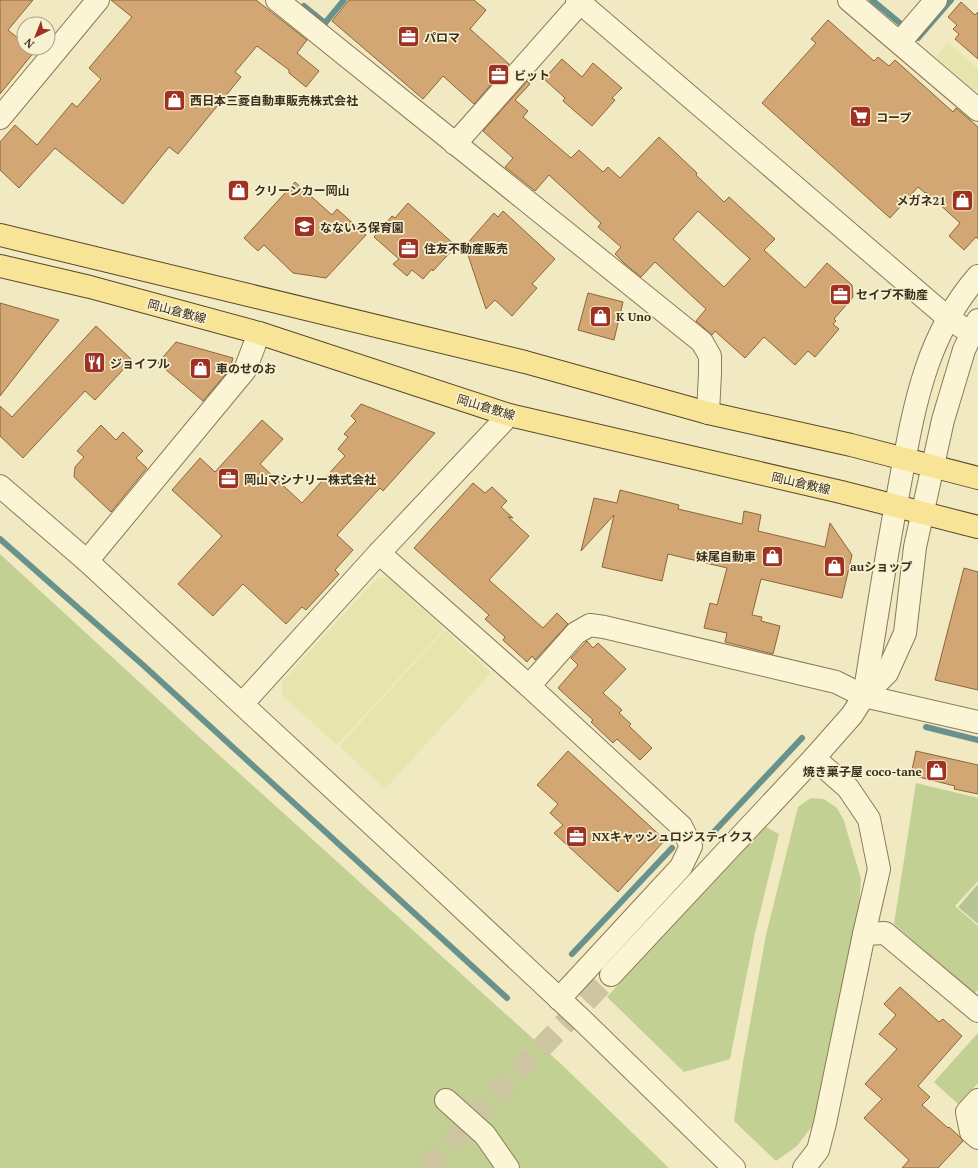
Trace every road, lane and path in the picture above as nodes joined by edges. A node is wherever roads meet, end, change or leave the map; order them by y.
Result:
1 (98, 0) edge
2 (277, 0) edge
3 (849, 0) edge
4 (936, 0) edge
5 (578, 2) edge
6 (906, 35) junction
7 (978, 110) edge
8 (1, 113) edge
9 (455, 144) junction
10 (0, 235) edge
11 (0, 266) edge
12 (978, 276) edge
13 (948, 318) junction
14 (974, 327) edge
15 (259, 333) junction
16 (708, 413) junction
17 (508, 415) junction
18 (905, 459) junction
19 (933, 466) junction
20 (978, 478) edge
21 (0, 486) edge
22 (896, 506) junction
23 (922, 513) junction
24 (978, 527) edge
25 (379, 553) junction
26 (87, 561) junction
27 (529, 686) junction
28 (864, 696) junction
29 (242, 704) junction
30 (978, 722) edge
31 (814, 758) junction
32 (864, 934) junction
33 (610, 975) tunnel mouth
34 (559, 999) junction
35 (978, 1011) edge
36 (446, 1100) dead end
37 (978, 1100) edge
38 (978, 1138) edge
39 (508, 1168) edge
40 (734, 1168) edge
41 (804, 1168) edge

1 - 8 street
2 - 9 street
3 - 6 street
4 - 6 street
5 - 9 street
5 - 13 street
6 - 7 street
9 - 16 street
10 - 16 main road
11 - 15 main road, 岡山倉敷線
12 - 13 street
13 - 14 street
13 - 18 street
14 - 19 street
15 - 17 main road, 岡山倉敷線
15 - 26 street
16 - 18 main road
17 - 22 main road, 岡山倉敷線
17 - 25 street
18 - 19 main road
18 - 22 street
19 - 20 main road
19 - 23 street
21 - 26 street
22 - 23 main road, 岡山倉敷線
22 - 28 street
23 - 24 main road, 岡山倉敷線
23 - 28 street
25 - 27 street
25 - 29 street
26 - 29 street
27 - 28 street
27 - 34 street
28 - 30 street
28 - 31 street
29 - 34 street
31 - 32 street
31 - 33 street
32 - 35 street
32 - 41 street
34 - 40 street
36 - 39 street
37 - 38 street

